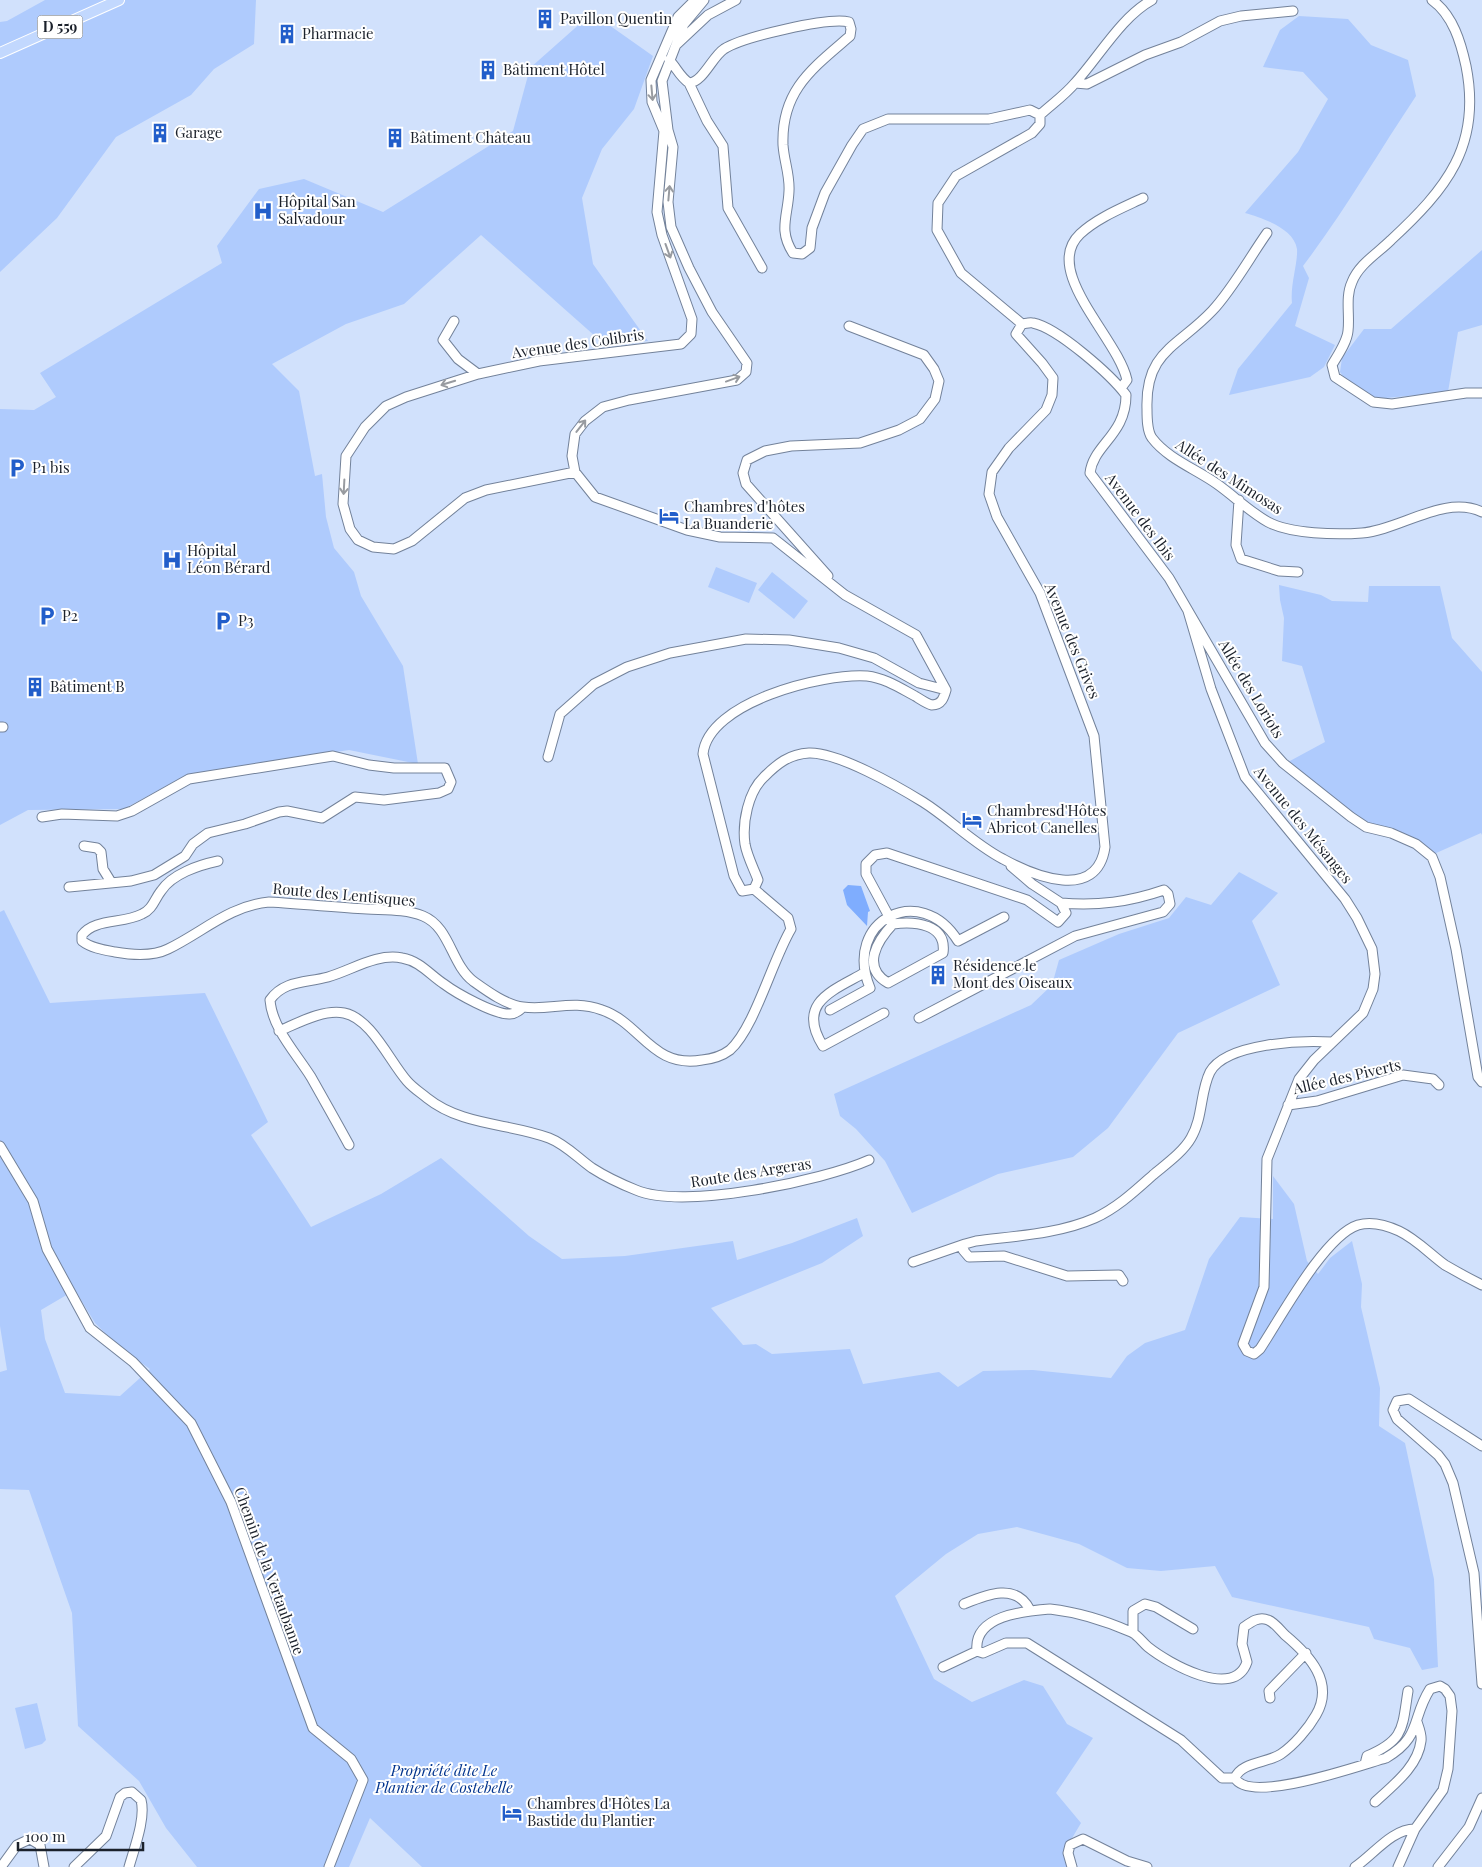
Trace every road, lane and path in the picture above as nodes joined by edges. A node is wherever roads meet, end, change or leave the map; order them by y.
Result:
1 (120, 0) edge
2 (695, 0) edge
3 (704, 0) edge
4 (736, 0) edge
5 (1152, 0) edge
6 (1432, 0) edge
7 (1293, 12) dead end
8 (674, 47) junction
9 (0, 53) edge
10 (669, 60) junction
11 (689, 83) junction
12 (1075, 83) junction
13 (1040, 115) junction
14 (666, 131) junction
15 (1142, 198) dead end
16 (1267, 233) dead end
17 (762, 268) dead end
18 (454, 321) dead end
19 (1022, 324) junction
20 (849, 326) dead end
21 (478, 374) junction
22 (1121, 388) junction
23 (1482, 393) edge
24 (575, 472) junction
25 (1239, 500) junction
26 (1482, 512) edge
27 (1298, 572) dead end
28 (845, 595) junction
29 (1188, 611) junction
30 (946, 690) junction
31 (548, 757) dead end
32 (42, 817) dead end
33 (84, 846) dead end
34 (185, 856) junction
35 (1003, 860) junction
36 (218, 861) dead end
37 (189, 871) junction
38 (111, 882) junction
39 (69, 887) dead end
40 (754, 889) junction
41 (1061, 903) junction
42 (1004, 917) dead end
43 (891, 920) junction
44 (864, 973) junction
45 (523, 1008) junction
46 (830, 1010) dead end
47 (884, 1013) dead end
48 (919, 1018) dead end
49 (279, 1031) junction
50 (1332, 1042) junction
51 (1482, 1082) edge
52 (1439, 1085) dead end
53 (1288, 1105) junction
54 (349, 1145) dead end
55 (0, 1146) edge
56 (869, 1160) dead end
57 (965, 1244) junction
58 (913, 1262) dead end
59 (1124, 1281) dead end
60 (1482, 1285) edge
61 (1482, 1446) edge
62 (964, 1604) dead end
63 (1030, 1610) junction
64 (1193, 1630) dead end
65 (1133, 1633) junction
66 (978, 1651) junction
67 (1306, 1653) junction
68 (943, 1667) dead end
69 (1482, 1684) edge
70 (1408, 1690) dead end
71 (1270, 1698) dead end
72 (1417, 1722) junction
73 (1365, 1764) junction
74 (1235, 1778) junction
75 (1482, 1798) edge
76 (1374, 1802) dead end
77 (1416, 1829) junction
78 (1, 1867) edge
79 (44, 1867) edge
80 (74, 1867) edge
81 (129, 1867) edge
82 (328, 1867) edge
83 (1072, 1867) edge
84 (1147, 1867) edge
85 (1355, 1867) edge
86 (1398, 1867) edge
87 (1438, 1867) edge

1 - 9 main road, D 559
2 -> 14 street, Avenue des Colibris
3 - 8 street
4 - 8 street
5 - 12 street
6 - 23 street
7 - 12 street
8 - 10 street
10 - 11 street
10 - 14 street
11 - 13 street
11 - 17 street
12 - 13 street
13 - 19 street
14 -> 21 street, Avenue des Colibris
24 -> 14 street
15 - 22 street, Avenue des Ibis
16 - 25 street, Allée des Mimosas
18 - 21 street
19 - 22 street
19 - 35 street, Avenue des Grives
20 - 28 street
21 -> 24 street, Avenue des Colibris
22 - 29 street, Avenue des Ibis
24 - 28 street
25 - 26 street, Allée des Mimosas
25 - 27 street
28 - 30 street
29 - 50 street, Avenue des Mésanges
29 - 51 street, Allée des Loriots
30 - 31 street
30 - 40 street, Route des Lentisques
32 - 34 street
33 - 38 street
34 - 37 street
34 - 38 street
35 - 40 street
35 - 41 street
36 - 37 street
37 - 45 street, Route des Lentisques
38 - 39 street
40 - 45 street, Route des Lentisques
41 - 43 street
41 - 48 street
42 - 43 street
43 - 43 street
43 - 44 street
44 - 46 street
44 - 47 street
45 - 49 street
49 - 54 street
49 - 56 street, Route des Argeras
50 - 53 street, Avenue des Mésanges
50 - 57 street
52 - 53 street, Allée des Piverts
53 - 60 street, Avenue des Mésanges
55 - 82 street, Chemin de la Vertaubanne
57 - 58 street
57 - 59 street
61 - 69 street
62 - 63 street
63 - 65 street
63 - 66 street
64 - 65 street
65 - 67 street
66 - 68 street
66 - 74 street
67 - 71 street
67 - 74 street
70 - 73 street
72 - 73 street
72 - 76 street
72 - 77 street
73 - 74 street
75 - 87 street
77 - 85 street
77 - 86 street
78 - 79 street
80 - 81 street
83 - 84 street

